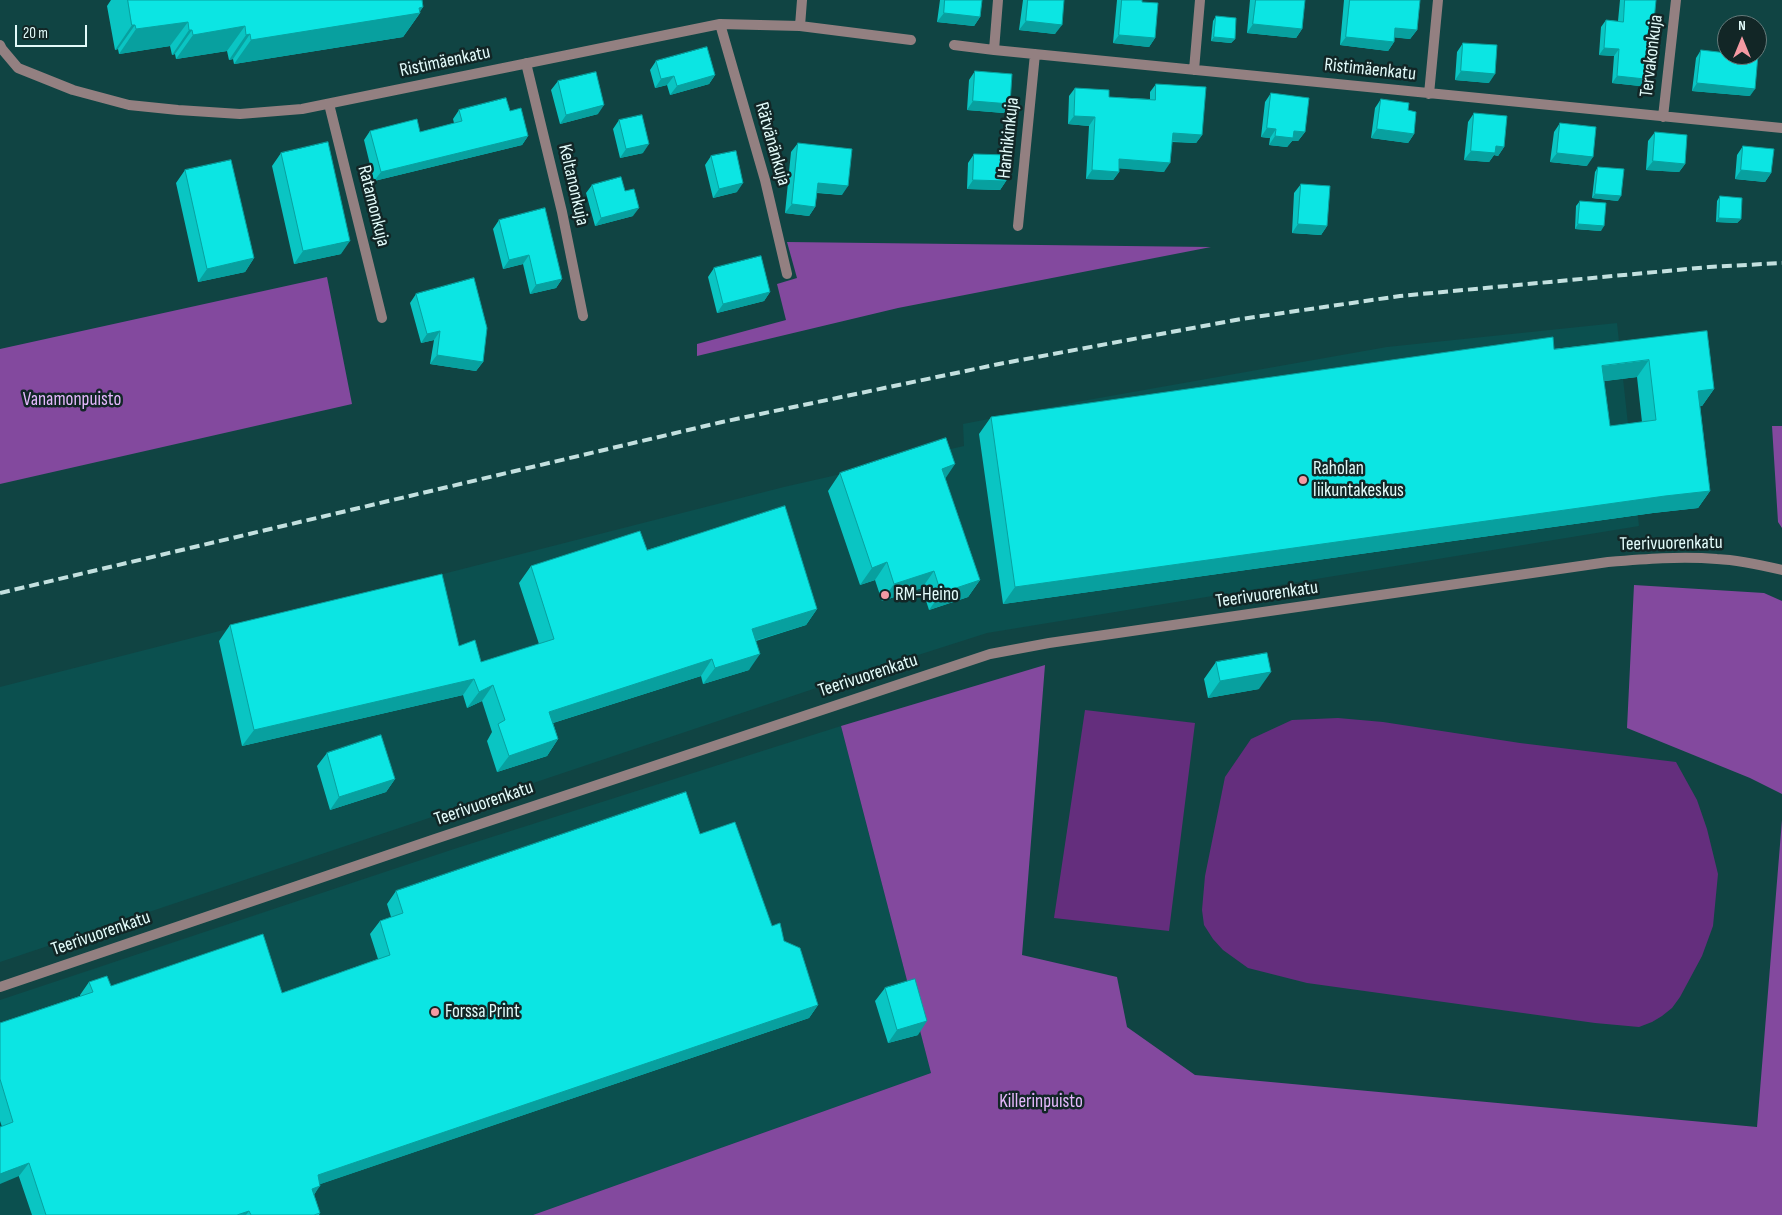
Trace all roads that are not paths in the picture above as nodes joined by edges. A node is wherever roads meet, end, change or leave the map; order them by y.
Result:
1 (802, 0) edge
2 (998, 0) edge
3 (1200, 0) edge
4 (1438, 0) edge
5 (1676, 0) edge
6 (720, 24) junction
7 (800, 26) junction
8 (911, 40) dead end
9 (0, 45) edge
10 (954, 45) dead end
11 (994, 50) junction
12 (1035, 54) junction
13 (526, 63) junction
14 (1194, 70) junction
15 (1428, 94) junction
16 (329, 104) junction
17 (1663, 117) junction
18 (1782, 128) edge
19 (1018, 226) dead end
20 (787, 274) dead end
21 (583, 316) dead end
22 (382, 318) dead end
23 (1782, 570) edge
24 (0, 987) edge

1 - 7 street
2 - 11 street
3 - 14 street
4 - 15 street
5 - 17 street, Tervakonkuja
6 - 7 street, Ristimäenkatu
6 - 13 street, Ristimäenkatu
6 - 20 street, Rätvänänkuja
7 - 8 street, Ristimäenkatu
9 - 16 street, Ristimäenkatu
10 - 11 street, Ristimäenkatu
11 - 12 street, Ristimäenkatu
12 - 14 street, Ristimäenkatu
12 - 19 street, Hanhikinkuja
13 - 16 street, Ristimäenkatu
13 - 21 street, Keltanonkuja
14 - 15 street, Ristimäenkatu
15 - 17 street, Ristimäenkatu
16 - 22 street, Ratamonkuja
17 - 18 street, Ristimäenkatu
23 - 24 street, Teerivuorenkatu

